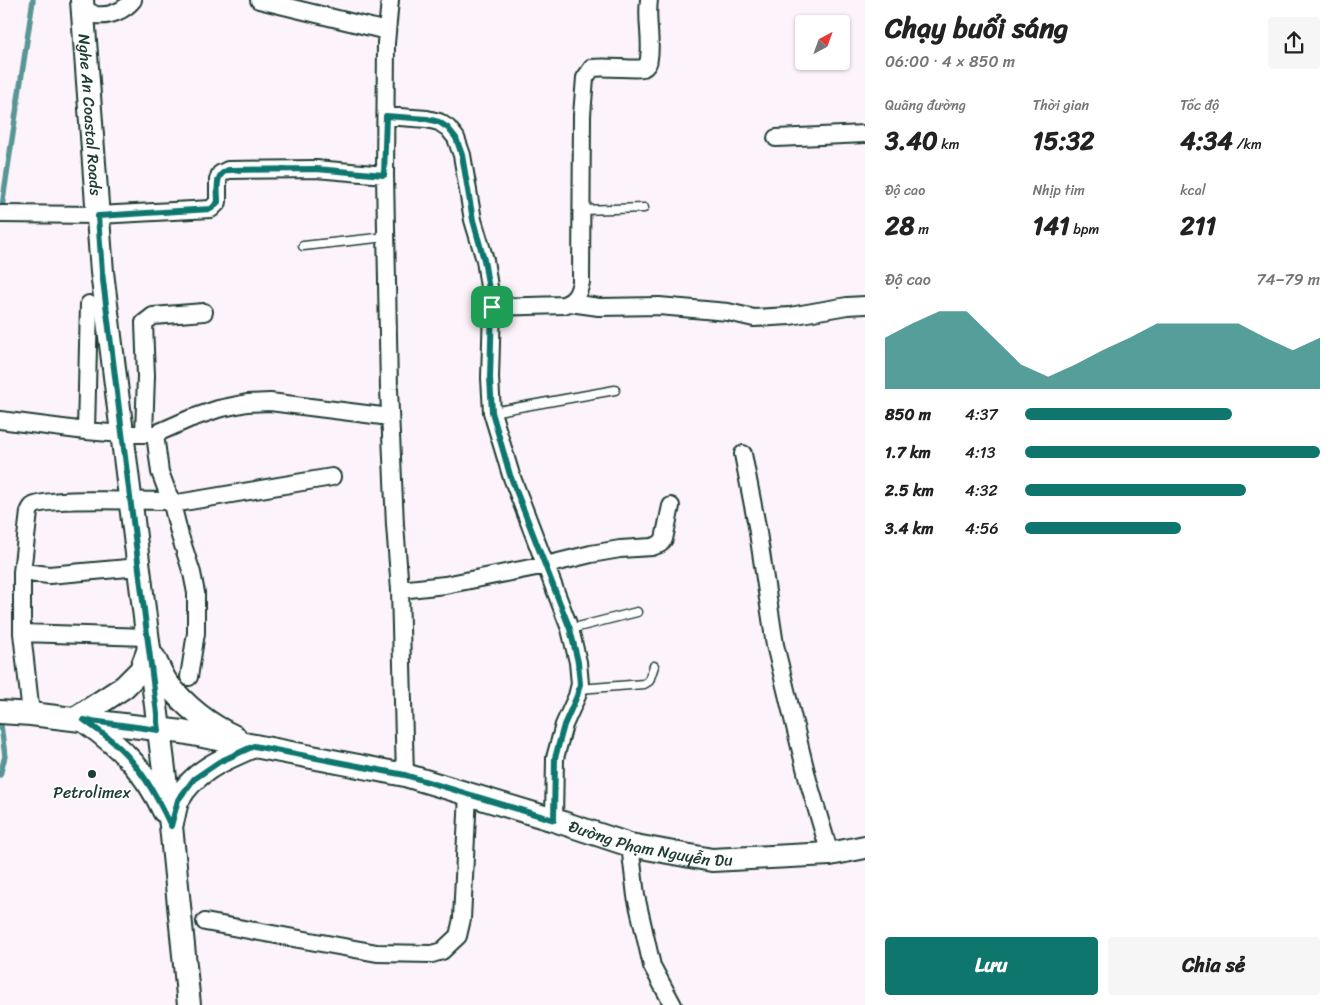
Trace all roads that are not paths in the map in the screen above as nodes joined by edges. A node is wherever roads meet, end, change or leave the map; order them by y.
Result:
1 (133, 0) edge
2 (259, 0) edge
3 (390, 0) edge
4 (648, 0) edge
5 (82, 3) edge
6 (387, 31) junction
7 (386, 116) junction
8 (865, 134) edge
9 (776, 138) dead end
10 (384, 175) junction
11 (644, 208) dead end
12 (582, 210) junction
13 (7, 214) edge
14 (98, 216) junction
15 (386, 237) junction
16 (303, 246) dead end
17 (570, 302) junction
18 (89, 304) dead end
19 (865, 305) edge
20 (492, 307) junction
21 (204, 312) dead end
22 (615, 390) dead end
23 (492, 412) junction
24 (390, 417) junction
25 (0, 420) edge
26 (86, 431) junction
27 (122, 434) junction
28 (150, 434) junction
29 (743, 454) dead end
30 (332, 477) dead end
31 (130, 500) junction
32 (171, 502) junction
33 (672, 506) dead end
34 (546, 565) junction
35 (139, 567) junction
36 (22, 572) junction
37 (400, 590) junction
38 (637, 612) dead end
39 (570, 629) junction
40 (22, 633) junction
41 (148, 643) junction
42 (654, 666) dead end
43 (189, 677) dead end
44 (578, 689) junction
45 (14, 713) edge
46 (79, 720) junction
47 (159, 730) junction
48 (254, 746) junction
49 (405, 775) junction
50 (468, 794) junction
51 (554, 820) junction
52 (171, 826) junction
53 (630, 846) junction
54 (865, 847) edge
55 (830, 854) junction
56 (205, 922) dead end
57 (190, 1005) edge
58 (673, 1005) edge

1 - 5 street
2 - 6 street
3 - 6 street
4 - 12 street
5 - 14 main road, Nghe An Coastal Roads
6 - 7 street
7 - 10 street
7 - 20 street
8 - 9 street
10 - 14 street
10 - 15 street
11 - 12 lane
12 - 17 street
13 - 14 street
14 - 27 main road, Nghe An Coastal Roads
15 - 16 lane
15 - 24 street
17 - 19 street
17 - 20 street
18 - 26 street
20 - 23 street
21 - 28 street
22 - 23 lane
23 - 34 street
24 - 28 street
24 - 37 street
25 - 26 street
26 - 27 street
27 - 28 street
27 - 31 main road, Nghe An Coastal Roads
28 - 32 street
29 - 55 street
30 - 32 street
31 - 32 street
31 - 35 main road, Nghe An Coastal Roads
31 - 36 street
32 - 43 street
33 - 34 street
34 - 37 street
34 - 39 street
35 - 36 street
35 - 41 main road, Nghe An Coastal Roads
36 - 40 street
37 - 49 street
38 - 39 lane
39 - 44 street
40 - 41 street
40 - 45 street
41 - 46 main road
41 - 47 main road, Nghe An Coastal Roads
41 - 48 main road
42 - 44 lane
44 - 51 street
45 - 46 main road, Đường Phạm Nguyễn Du
46 - 47 main road, Đường Phạm Nguyễn Du
46 - 52 main road
47 - 48 main road, Đường Phạm Nguyễn Du
47 - 52 main road, Nghe An Coastal Roads
48 - 49 main road, Đường Phạm Nguyễn Du
48 - 52 main road
49 - 50 main road, Đường Phạm Nguyễn Du
50 - 51 main road, Đường Phạm Nguyễn Du
50 - 56 street
51 - 53 main road, Đường Phạm Nguyễn Du
52 - 57 main road, Nghe An Coastal Roads
53 - 55 main road, Đường Phạm Nguyễn Du
53 - 58 street
54 - 55 main road, Đường Phạm Nguyễn Du

